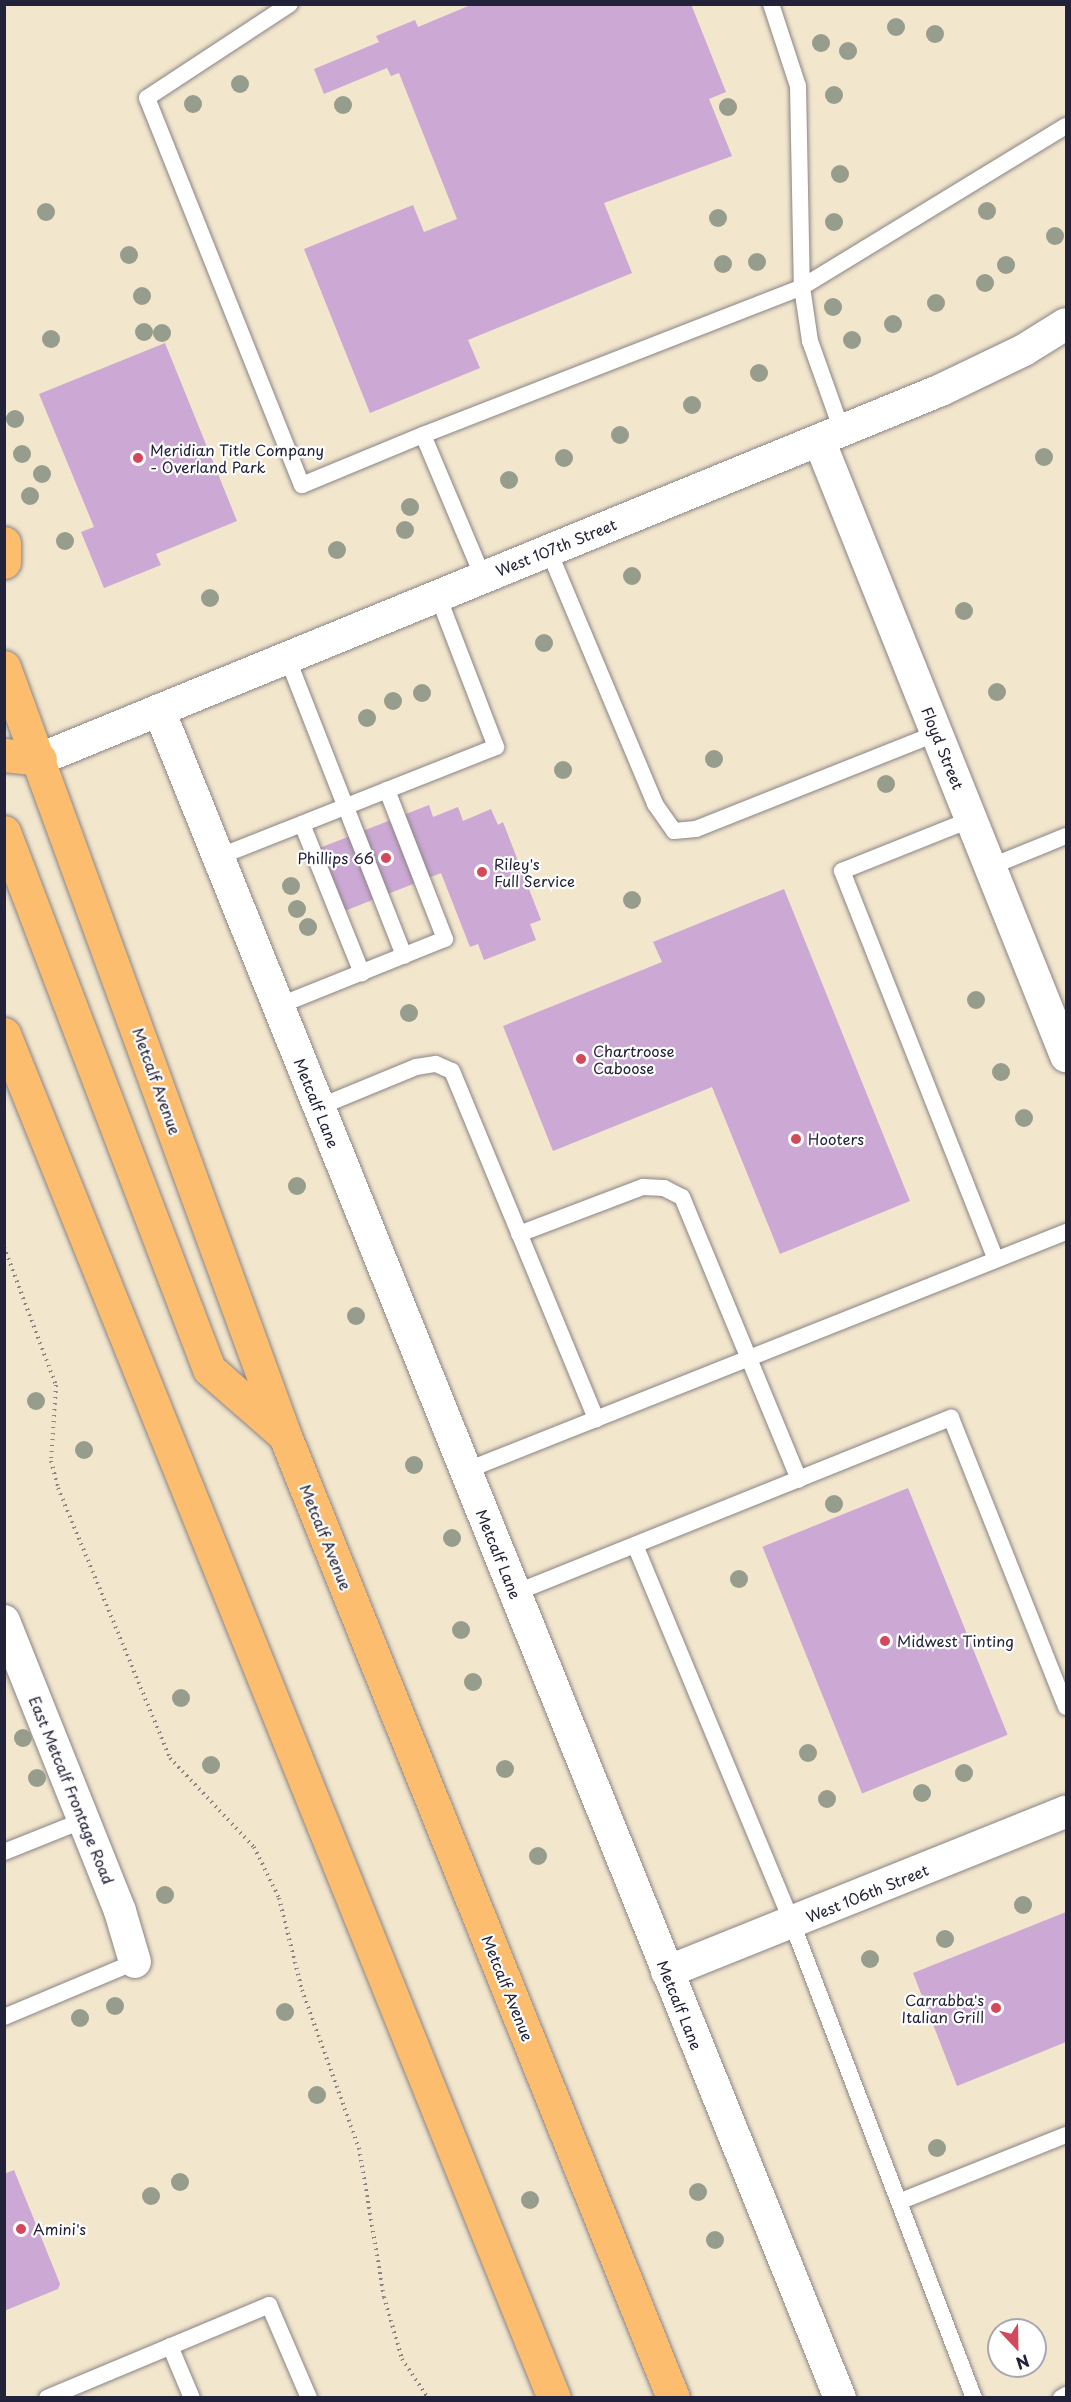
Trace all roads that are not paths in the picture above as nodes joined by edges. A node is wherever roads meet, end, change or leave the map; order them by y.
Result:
1 (290, 4) edge
2 (771, 4) edge
3 (1066, 126) edge
4 (802, 287) junction
5 (1066, 324) edge
6 (423, 435) junction
7 (830, 436) junction
8 (4, 543) edge
9 (548, 549) junction
10 (4, 562) edge
11 (483, 577) junction
12 (438, 596) junction
13 (287, 657) junction
14 (4, 667) edge
15 (159, 710) junction
16 (937, 733) junction
17 (4, 755) edge
18 (40, 759) junction
19 (387, 790) junction
20 (345, 807) junction
21 (972, 819) junction
22 (302, 824) junction
23 (4, 832) edge
24 (1066, 836) edge
25 (218, 857) junction
26 (992, 866) junction
27 (404, 956) junction
28 (362, 973) junction
29 (278, 1006) junction
30 (4, 1034) edge
31 (1066, 1056) edge
32 (318, 1107) junction
33 (1066, 1232) edge
34 (519, 1234) junction
35 (996, 1259) junction
36 (749, 1358) junction
37 (596, 1419) junction
38 (285, 1436) junction
39 (465, 1471) junction
40 (799, 1480) junction
41 (635, 1545) junction
42 (515, 1593) junction
43 (4, 1621) edge
44 (1066, 1707) edge
45 (1066, 1812) edge
46 (84, 1820) junction
47 (4, 1852) edge
48 (792, 1923) junction
49 (135, 1962) joint
50 (667, 1972) junction
51 (4, 2017) edge
52 (1066, 2135) edge
53 (902, 2201) junction
54 (170, 2346) junction
55 (1066, 2395) edge
56 (46, 2397) edge
57 (192, 2397) edge
58 (309, 2397) edge
59 (554, 2397) edge
60 (674, 2397) edge
61 (840, 2397) edge
62 (974, 2397) edge
63 (1061, 2397) edge

1 - 6 lane
2 - 4 lane
3 - 4 lane
4 - 6 lane
4 - 7 lane
5 - 7 street, West 107th Street
6 - 11 lane
7 - 9 street, West 107th Street
7 - 16 street, Floyd Street
8 - 10 main road
9 - 11 street, West 107th Street
9 - 16 lane
11 - 12 street, West 107th Street
12 - 13 street, West 107th Street
12 - 19 lane
13 - 15 street, West 107th Street
13 - 20 lane
14 - 18 main road, Metcalf Avenue
15 - 18 street, West 107th Street
15 - 25 street, Metcalf Lane
16 - 21 street, Floyd Street
17 - 18 main road
18 - 38 main road, Metcalf Avenue
19 - 20 lane
19 - 27 lane
20 - 22 lane
20 - 27 lane
21 - 26 street, Floyd Street
21 - 35 lane
22 - 25 lane
22 - 28 lane
23 - 38 main road
24 - 26 lane
25 - 29 street, Metcalf Lane
26 - 31 street, Floyd Street
27 - 28 lane
28 - 29 lane
29 - 32 street, Metcalf Lane
30 - 59 main road
32 - 34 lane
32 - 39 street, Metcalf Lane
33 - 35 lane
34 - 36 lane
34 - 37 lane
35 - 36 lane
36 - 37 lane
36 - 40 lane
37 - 39 lane
38 - 60 main road, Metcalf Avenue
39 - 42 street, Metcalf Lane
40 - 41 lane
40 - 44 lane
41 - 42 lane
41 - 48 lane
42 - 50 street, Metcalf Lane
43 - 46 street, East Metcalf Frontage Road
45 - 48 street, West 106th Street
46 - 47 lane
46 - 49 street, East Metcalf Frontage Road
48 - 50 street, West 106th Street
48 - 53 lane
49 - 51 lane
50 - 61 street, Metcalf Lane
52 - 53 lane
53 - 62 lane
54 - 56 lane
54 - 57 lane
54 - 58 lane
55 - 63 lane

